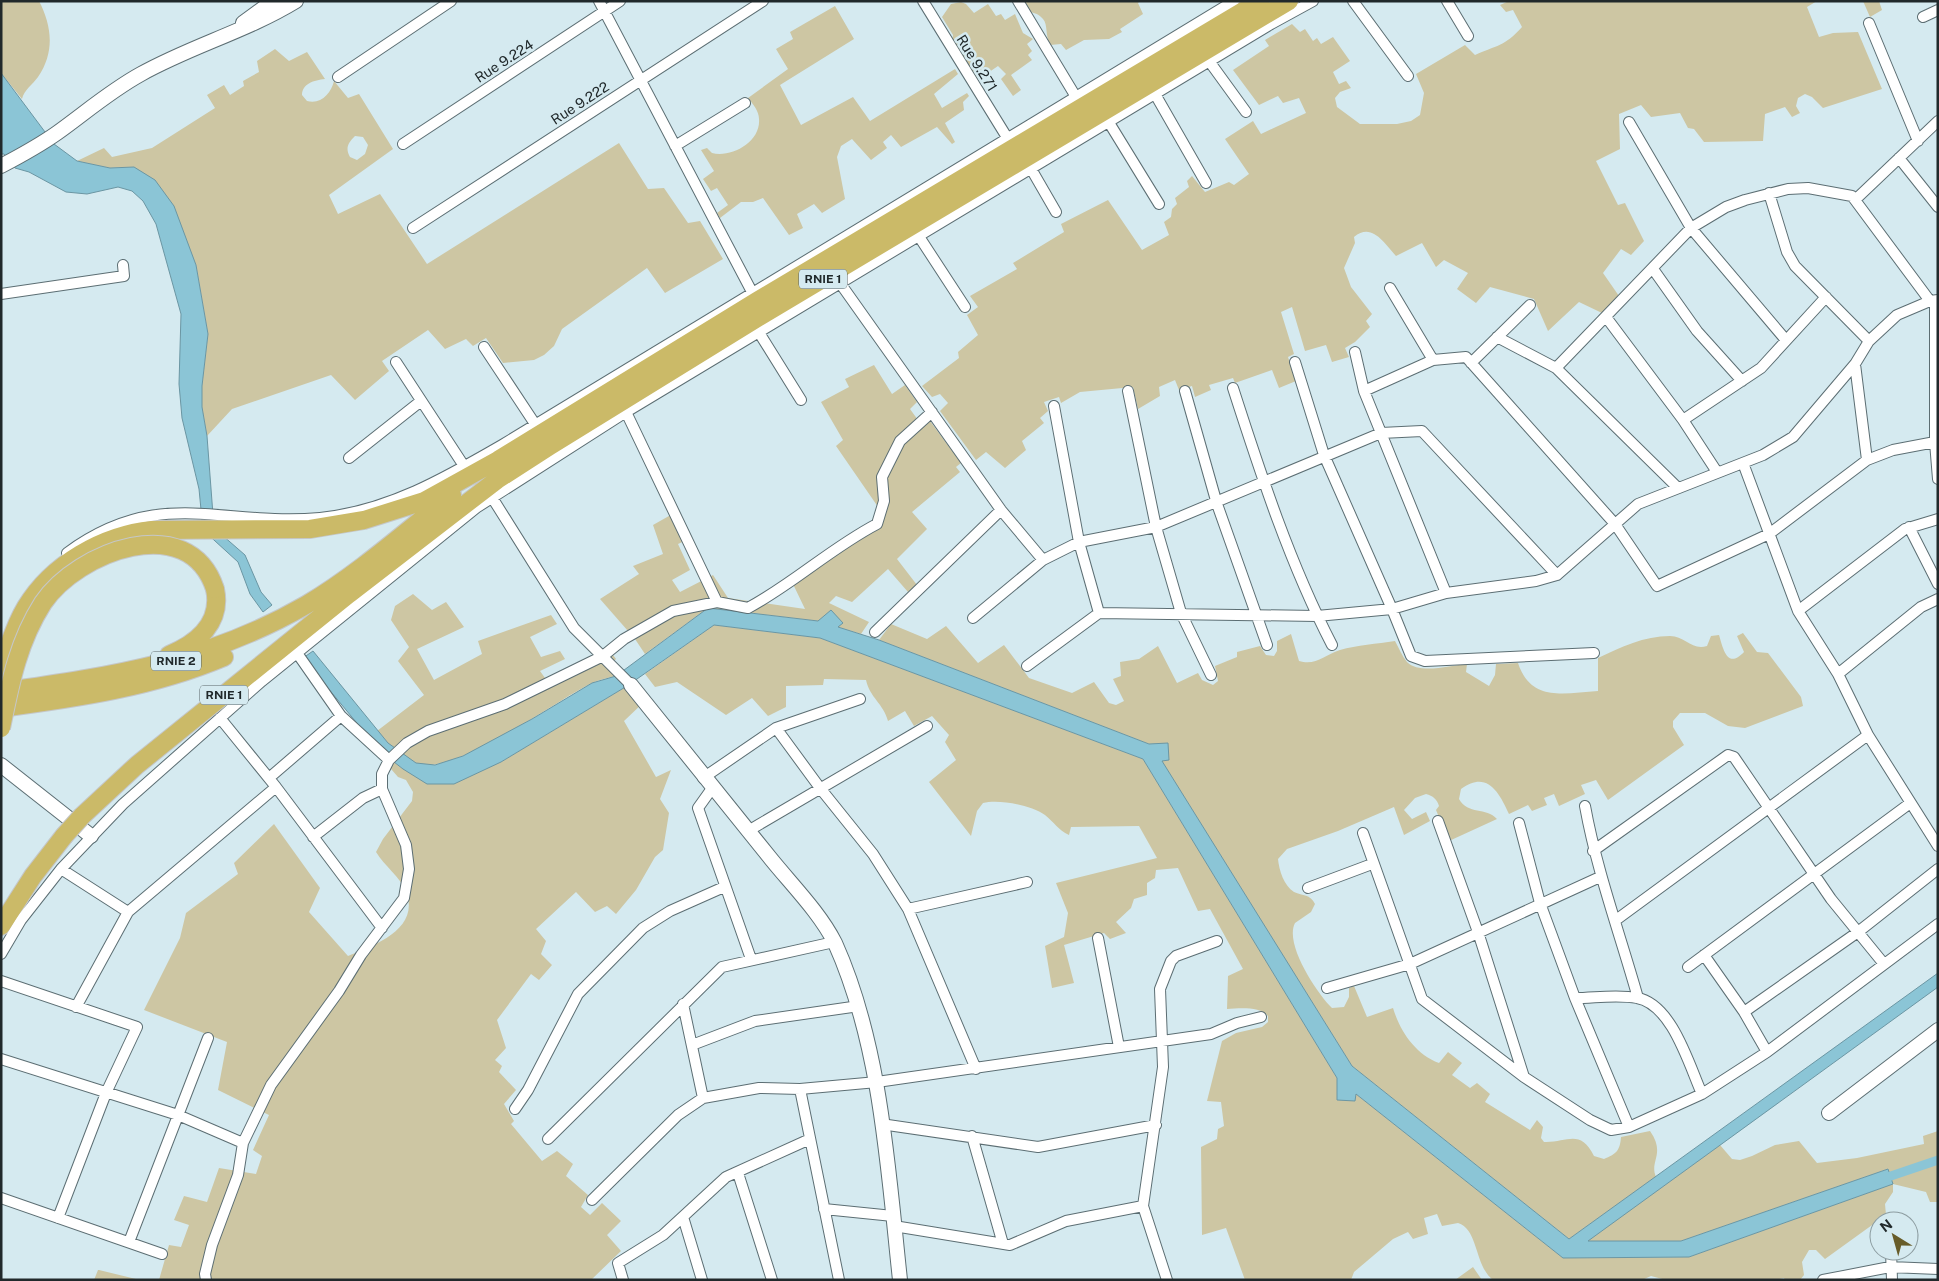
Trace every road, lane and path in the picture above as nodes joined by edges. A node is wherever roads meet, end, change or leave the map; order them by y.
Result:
1 (273, 1) edge
2 (296, 1) edge
3 (451, 1) edge
4 (599, 1) edge
5 (620, 1) edge
6 (763, 1) edge
7 (923, 1) edge
8 (1018, 1) edge
9 (1234, 1) edge
10 (1260, 1) edge
11 (1289, 1) edge
12 (1313, 1) edge
13 (1353, 1) edge
14 (1447, 1) edge
15 (1222, 4) edge
16 (1938, 10) edge
17 (604, 12) junction
18 (1923, 17) dead end
19 (1869, 23) dead end
20 (233, 32) junction
21 (1468, 36) dead end
22 (1209, 61) junction
23 (1408, 76) dead end
24 (338, 77) dead end
25 (640, 80) junction
26 (1155, 94) junction
27 (1076, 97) junction
28 (744, 103) dead end
29 (1246, 112) dead end
30 (1108, 121) junction
31 (1938, 121) edge
32 (1629, 122) dead end
33 (1008, 139) junction
34 (1918, 141) junction
35 (403, 144) dead end
36 (675, 146) junction
37 (1899, 158) junction
38 (6, 164) edge
39 (1030, 167) junction
40 (1206, 184) dead end
41 (1768, 193) junction
42 (1855, 200) junction
43 (1159, 204) dead end
44 (1938, 207) edge
45 (1056, 212) dead end
46 (413, 228) dead end
47 (1691, 228) junction
48 (918, 234) junction
49 (123, 265) dead end
50 (1653, 269) junction
51 (840, 283) junction
52 (1390, 288) dead end
53 (752, 292) junction
54 (1, 294) edge
55 (1826, 297) junction
56 (1934, 301) edge
57 (1530, 305) dead end
58 (965, 307) dead end
59 (1606, 317) junction
60 (758, 331) junction
61 (1498, 337) junction
62 (1785, 340) junction
63 (1869, 341) junction
64 (484, 347) dead end
65 (1355, 352) dead end
66 (1433, 360) junction
67 (396, 362) dead end
68 (1295, 362) dead end
69 (1472, 363) junction
70 (1855, 364) junction
71 (1556, 368) junction
72 (1742, 381) junction
73 (1233, 388) dead end
74 (1185, 391) dead end
75 (1364, 391) junction
76 (1128, 392) dead end
77 (421, 400) junction
78 (801, 400) dead end
79 (1054, 406) dead end
80 (626, 412) junction
81 (932, 412) junction
82 (1683, 420) junction
83 (535, 424) junction
84 (1381, 433) junction
85 (518, 435) junction
86 (1935, 442) junction
87 (1324, 455) junction
88 (349, 458) dead end
89 (498, 460) junction
90 (1867, 460) junction
91 (1743, 463) junction
92 (464, 466) junction
93 (1717, 472) junction
94 (1938, 479) edge
95 (1264, 484) junction
96 (1678, 488) junction
97 (493, 499) junction
98 (1217, 504) junction
99 (1001, 510) junction
100 (1938, 518) edge
101 (1615, 524) junction
102 (1156, 527) junction
103 (1909, 527) junction
104 (1769, 534) junction
105 (1079, 542) junction
106 (1043, 560) junction
107 (1557, 575) junction
108 (1938, 584) edge
109 (1446, 593) junction
110 (349, 594) junction
111 (1938, 599) edge
112 (717, 602) junction
113 (1392, 609) junction
114 (1798, 611) junction
115 (1098, 613) junction
116 (1181, 613) junction
117 (1258, 616) junction
118 (1317, 616) junction
119 (973, 618) dead end
120 (875, 632) dead end
121 (1332, 645) dead end
122 (1267, 646) dead end
123 (1, 648) edge
124 (297, 653) junction
125 (1594, 653) dead end
126 (603, 656) junction
127 (1027, 666) dead end
128 (1, 671) edge
129 (132, 672) junction
130 (1838, 674) junction
131 (1210, 675) dead end
132 (631, 684) joint
133 (1, 692) edge
134 (860, 698) dead end
135 (1, 708) edge
136 (341, 716) junction
137 (220, 718) junction
138 (926, 726) dead end
139 (1, 728) edge
140 (776, 728) junction
141 (1868, 735) junction
142 (389, 760) junction
143 (1, 765) edge
144 (269, 778) junction
145 (708, 782) junction
146 (276, 787) junction
147 (820, 788) junction
148 (382, 789) junction
149 (1909, 804) junction
150 (1585, 806) dead end
151 (1768, 810) junction
152 (1438, 821) dead end
153 (1519, 823) dead end
154 (748, 831) junction
155 (1363, 833) dead end
156 (91, 836) junction
157 (313, 837) junction
158 (1938, 846) edge
159 (1593, 851) junction
160 (1372, 864) junction
161 (61, 869) junction
162 (1938, 869) edge
163 (1814, 874) junction
164 (1600, 877) junction
165 (1027, 882) dead end
166 (724, 887) junction
167 (1308, 888) dead end
168 (1540, 903) junction
169 (908, 909) junction
170 (128, 912) junction
171 (1616, 920) junction
172 (1938, 924) edge
173 (1, 926) edge
174 (382, 928) junction
175 (1478, 932) junction
176 (1858, 932) junction
177 (1098, 938) dead end
178 (1217, 941) dead end
179 (834, 942) junction
180 (1, 954) edge
181 (1704, 955) junction
182 (751, 960) junction
183 (1410, 964) junction
184 (1884, 964) junction
185 (1688, 967) dead end
186 (1, 981) edge
187 (1327, 988) dead end
188 (1575, 998) junction
189 (1638, 998) junction
190 (683, 1004) junction
191 (859, 1006) junction
192 (76, 1007) junction
193 (1744, 1012) junction
194 (1261, 1017) dead end
195 (1938, 1030) edge
196 (208, 1038) dead end
197 (1162, 1041) junction
198 (692, 1045) junction
199 (1119, 1047) junction
200 (1767, 1052) junction
201 (1, 1059) edge
202 (976, 1069) junction
203 (1524, 1077) junction
204 (877, 1082) junction
205 (800, 1088) junction
206 (106, 1093) junction
207 (1702, 1094) junction
208 (703, 1098) junction
209 (515, 1109) dead end
210 (1830, 1114) dead end
211 (178, 1115) junction
212 (881, 1124) junction
213 (1156, 1125) junction
214 (1629, 1127) junction
215 (972, 1136) junction
216 (548, 1139) dead end
217 (810, 1139) junction
218 (243, 1143) junction
219 (738, 1172) junction
220 (1, 1198) edge
221 (592, 1200) dead end
222 (1144, 1206) junction
223 (824, 1209) junction
224 (683, 1217) junction
225 (58, 1218) junction
226 (894, 1221) junction
227 (129, 1242) junction
228 (1003, 1244) junction
229 (162, 1254) dead end
230 (1890, 1261) edge
231 (1890, 1267) junction
232 (1938, 1269) edge
233 (1166, 1279) edge
234 (206, 1280) edge
235 (623, 1280) edge
236 (702, 1280) edge
237 (772, 1280) edge
238 (839, 1280) edge
239 (900, 1280) edge
240 (1154, 1280) edge
241 (1824, 1280) edge
242 (1892, 1280) edge

1 - 20 street
2 - 20 street
3 - 24 street
4 - 17 street
5 - 17 street, Rue 9.224
6 - 25 street, Rue 9.222
7 - 33 street, Rue 9.271
8 - 27 street
9 - 15 street
10 - 89 highway, RNIE 1
11 - 110 highway, RNIE 1
12 - 22 street
13 - 23 street
14 - 21 street
15 - 27 street
16 - 18 street
17 - 25 street
17 - 35 street, Rue 9.224
19 - 34 street
20 - 38 street
22 - 26 street
22 - 29 street
25 - 36 street
25 - 46 street, Rue 9.222
26 - 30 street
26 - 40 street
27 - 33 street
28 - 36 street
30 - 39 street
30 - 43 street
31 - 34 street
32 - 47 street
33 - 53 street
34 - 37 street
36 - 53 street
37 - 42 street
37 - 44 street
39 - 45 street
39 - 48 street
41 - 42 street
41 - 47 street
41 - 55 street
42 - 56 street
47 - 50 street
47 - 62 street
48 - 51 street
48 - 58 street
49 - 54 street
50 - 59 street
50 - 72 street
51 - 60 street
51 - 81 street
52 - 66 street
53 - 83 street
55 - 62 street
55 - 63 street
56 - 63 street
56 - 86 street
57 - 61 street
59 - 71 street
59 - 82 street
60 - 78 street
60 - 80 street
61 - 69 street
61 - 71 street
62 - 72 street
63 - 70 street
64 - 83 street
65 - 75 street
66 - 69 street
66 - 75 street
67 - 77 street
68 - 87 street
69 - 101 street
70 - 90 street
70 - 91 street
71 - 96 street
72 - 82 street
73 - 95 street
74 - 98 street
75 - 84 street
76 - 102 street
77 - 88 street
77 - 92 street
79 - 105 street
80 - 97 street
80 - 112 street
81 - 99 street
81 - 112 street
82 - 93 street
83 - 85 street
84 - 87 street
84 - 107 street
84 - 109 street
85 - 89 highway
85 - 92 street
86 - 90 street
86 - 94 street
87 - 95 street
87 - 113 street
89 - 128 highway, RNIE 1
89 - 129 highway, RNIE 2 / RNIE 2
90 - 104 street
91 - 93 street
91 - 104 street
92 - 123 street
93 - 96 street
95 - 98 street
95 - 118 street
96 - 101 street
97 - 124 street
97 - 126 street
98 - 102 street
98 - 117 street
99 - 106 street
99 - 120 street
100 - 103 street
101 - 104 street
101 - 107 street
102 - 105 street
102 - 116 street
103 - 108 street
103 - 114 street
104 - 114 street
105 - 106 street
105 - 115 street
106 - 119 street
107 - 109 street
109 - 113 street
110 - 135 highway, RNIE 2 / RNIE 2
110 - 173 highway, RNIE 1, bridge
111 - 130 street
112 - 126 street
113 - 118 street
113 - 125 street
114 - 130 street
115 - 116 street
115 - 127 street
116 - 117 street
116 - 131 street
117 - 118 street
117 - 122 street
118 - 121 street
124 - 136 street
124 - 137 street
126 - 132 street
126 - 142 street
129 - 133 highway, RNIE 2 / RNIE 2
129 - 139 highway, bridge
130 - 141 street
132 - 145 street
134 - 140 street
136 - 142 street
136 - 144 street
137 - 144 street
137 - 156 street
138 - 147 street
140 - 145 street
140 - 147 street
141 - 149 street
141 - 151 street
142 - 148 street
143 - 156 street
144 - 146 street
145 - 154 street
145 - 166 street
146 - 157 street
146 - 170 street
147 - 154 street
147 - 169 street
148 - 157 street
148 - 174 street
149 - 158 street
149 - 163 street
150 - 159 street
151 - 159 street
151 - 163 street
151 - 171 street
152 - 175 street
153 - 168 street
154 - 179 street
155 - 160 street
156 - 161 street
157 - 174 street
159 - 164 street
160 - 167 street
160 - 183 street
161 - 170 street
161 - 180 street
162 - 176 street
163 - 176 street
163 - 181 street
164 - 168 street
164 - 171 street
165 - 169 street
166 - 182 street
166 - 209 street
168 - 175 street
168 - 188 street
169 - 202 street
170 - 192 street
171 - 189 street
172 - 184 street
174 - 218 street
175 - 183 street
175 - 203 street
176 - 184 street
176 - 193 street
177 - 199 street
178 - 197 street
179 - 182 street
179 - 191 street
181 - 185 street
181 - 193 street
182 - 190 street
183 - 187 street
183 - 203 street
184 - 200 street
186 - 192 street
188 - 189 street
188 - 214 street
189 - 207 street
190 - 198 street
190 - 216 street
191 - 198 street
191 - 204 street
192 - 206 street
193 - 200 street
194 - 197 street
195 - 210 street
196 - 211 street
197 - 199 street
197 - 213 street
198 - 208 street
199 - 202 street
200 - 207 street
201 - 206 street
202 - 204 street
203 - 214 street
204 - 205 street
204 - 212 street
205 - 208 street
205 - 217 street
206 - 211 street
206 - 225 street
207 - 214 street
208 - 221 street
211 - 218 street
211 - 227 street
212 - 215 street
212 - 226 street
213 - 215 street
213 - 222 street
215 - 228 street
217 - 219 street
217 - 223 street
218 - 234 street
219 - 224 street
219 - 237 street
220 - 225 street
222 - 228 street
222 - 233 street
223 - 226 street
223 - 238 street
224 - 235 street
224 - 236 street
225 - 227 street
226 - 228 street
226 - 239 street
227 - 229 street
230 - 231 street
231 - 232 street
231 - 241 street
231 - 242 street
233 - 240 street

